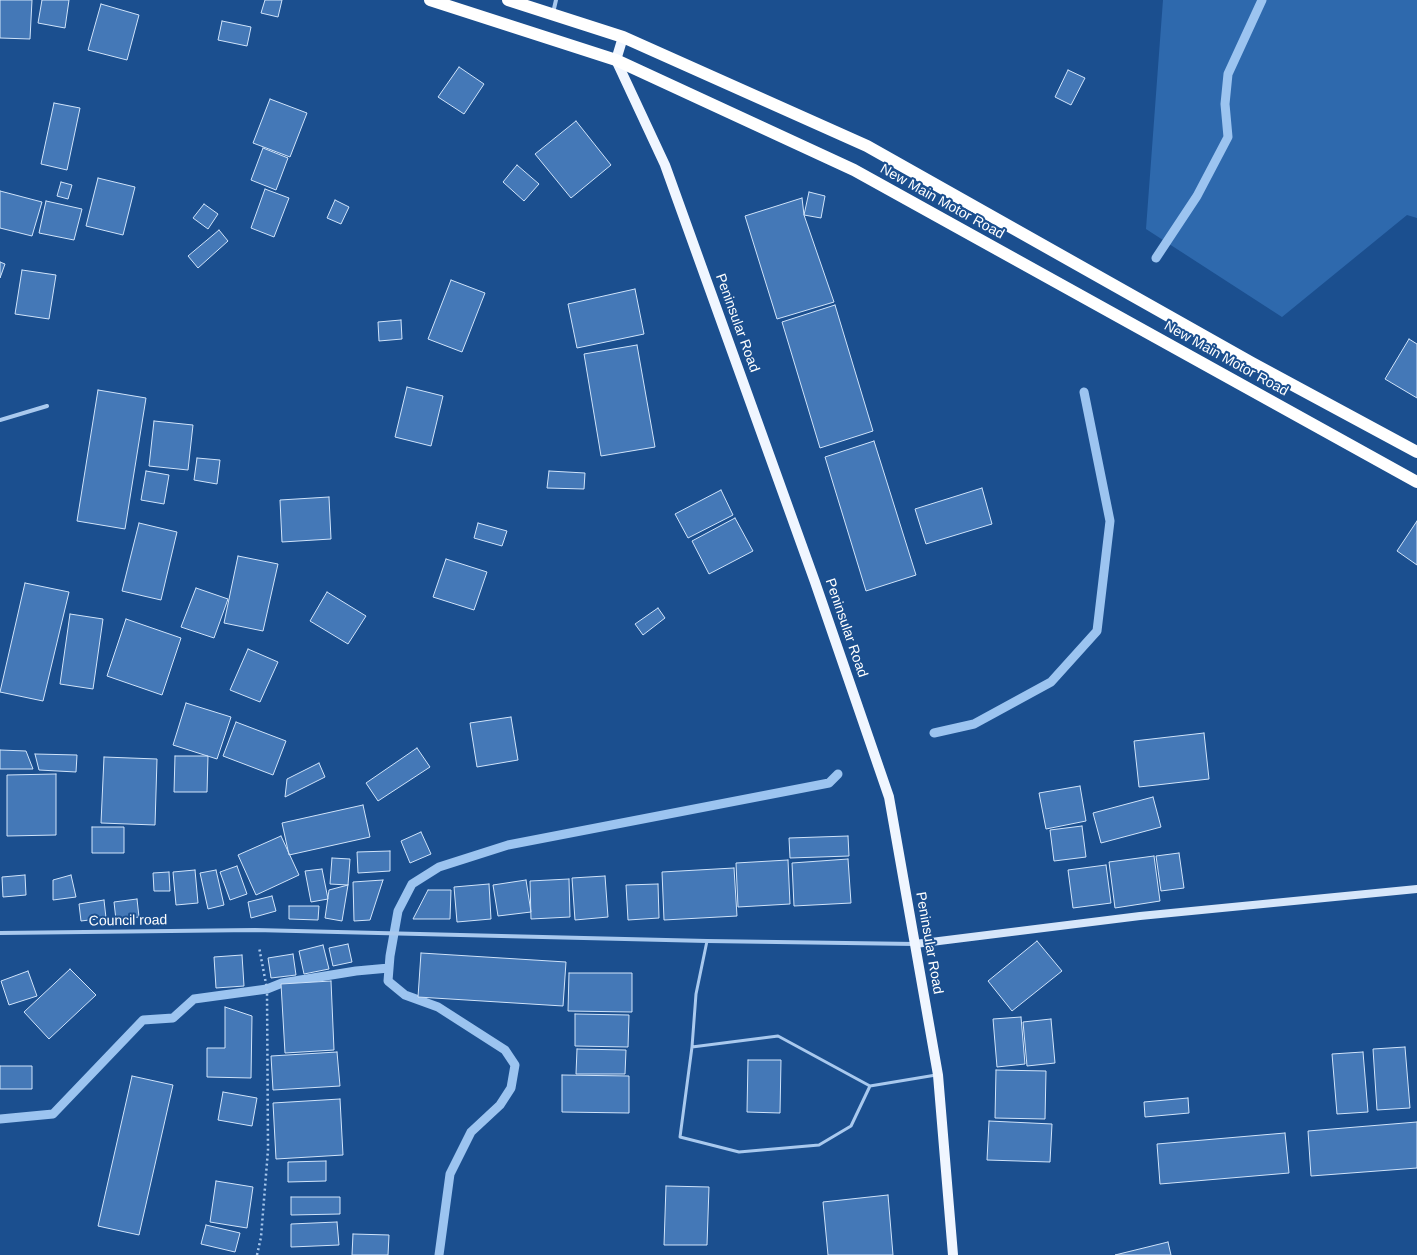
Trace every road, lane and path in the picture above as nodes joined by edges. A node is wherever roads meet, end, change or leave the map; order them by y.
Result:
1 (430, 0) edge
2 (508, 0) edge
3 (556, 0) edge
4 (553, 14) junction
5 (623, 37) junction
6 (616, 60) junction
7 (47, 406) dead end
8 (0, 420) edge
9 (1417, 452) edge
10 (1417, 482) edge
11 (1417, 889) edge
12 (255, 930) junction
13 (0, 933) edge
14 (707, 941) junction
15 (915, 944) junction
16 (692, 1047) junction
17 (938, 1075) junction
18 (870, 1086) junction
19 (258, 1255) edge
20 (953, 1255) edge

1 - 6 highway, New Main Motor Road
2 - 4 highway, New Main Motor Road
3 - 4 street
4 - 5 highway, New Main Motor Road
5 - 6 main road
5 - 9 highway, New Main Motor Road
6 - 10 highway, New Main Motor Road
6 - 15 main road, Peninsular Road
7 - 8 street
11 - 15 street
12 - 13 street, Council road
12 - 14 street, Council road
12 - 19 path
14 - 15 street, Council road
14 - 16 lane
15 - 17 main road, Peninsular Road
16 - 18 lane
16 - 18 lane
17 - 18 lane
17 - 20 main road, Peninsular Road

